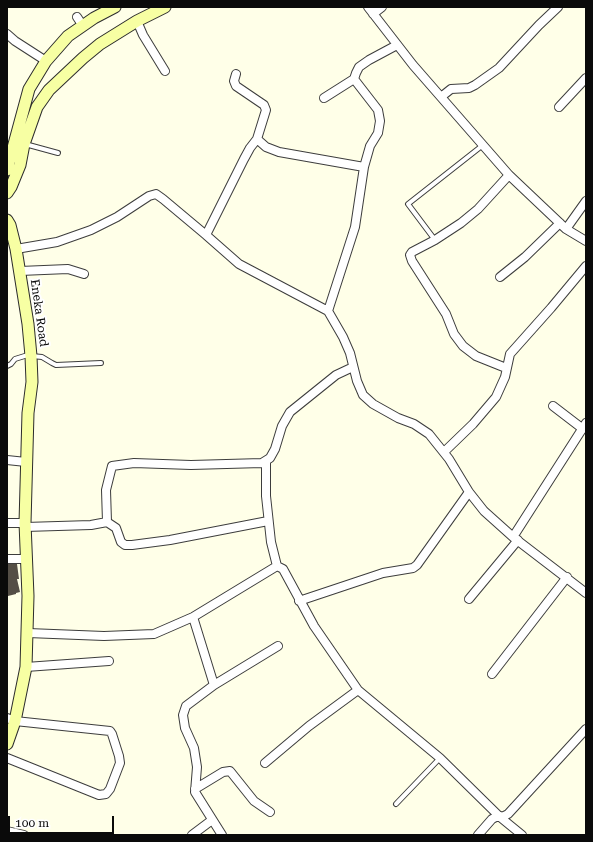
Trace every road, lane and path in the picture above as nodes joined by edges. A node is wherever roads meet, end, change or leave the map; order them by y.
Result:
1 (115, 7) edge
2 (165, 7) edge
3 (382, 7) edge
4 (558, 7) edge
5 (370, 10) edge
6 (137, 21) junction
7 (7, 34) edge
8 (397, 45) junction
9 (46, 61) junction
10 (165, 72) dead end
11 (236, 74) dead end
12 (586, 78) edge
13 (354, 79) junction
14 (441, 97) junction
15 (324, 98) dead end
16 (559, 107) dead end
17 (257, 139) junction
18 (15, 142) edge
19 (483, 145) junction
20 (58, 153) dead end
21 (364, 167) junction
22 (7, 170) edge
23 (510, 175) junction
24 (7, 193) edge
25 (586, 201) edge
26 (7, 220) edge
27 (563, 226) junction
28 (206, 235) junction
29 (435, 240) junction
30 (586, 242) edge
31 (16, 249) junction
32 (586, 266) edge
33 (20, 271) junction
34 (84, 274) dead end
35 (500, 277) dead end
36 (328, 311) junction
37 (31, 355) junction
38 (101, 363) dead end
39 (7, 366) edge
40 (353, 367) junction
41 (506, 368) junction
42 (553, 406) dead end
43 (584, 426) edge
44 (444, 452) junction
45 (7, 460) edge
46 (266, 461) junction
47 (26, 462) junction
48 (469, 492) junction
49 (268, 521) junction
50 (107, 522) junction
51 (7, 523) edge
52 (25, 525) junction
53 (515, 538) junction
54 (7, 559) edge
55 (26, 559) junction
56 (277, 566) junction
57 (567, 578) junction
58 (586, 593) edge
59 (469, 600) dead end
60 (299, 601) junction
61 (193, 617) junction
62 (28, 633) junction
63 (278, 646) dead end
64 (109, 661) dead end
65 (26, 667) junction
66 (492, 674) dead end
67 (214, 685) junction
68 (358, 690) junction
69 (11, 719) edge
70 (586, 728) edge
71 (7, 744) edge
72 (7, 758) edge
73 (440, 758) junction
74 (265, 763) dead end
75 (195, 789) junction
76 (396, 804) dead end
77 (270, 812) dead end
78 (500, 817) junction
79 (212, 820) junction
80 (7, 831) edge
81 (24, 835) edge
82 (192, 835) edge
83 (222, 835) edge
84 (478, 835) edge
85 (522, 835) edge

1 - 9 main road
2 - 6 main road
3 - 5 street
4 - 14 street
5 - 8 street
6 - 10 street
6 - 18 main road
7 - 9 street
8 - 13 street
8 - 14 street
9 - 18 main road
11 - 17 street
12 - 16 street
13 - 15 street
13 - 21 street
14 - 19 street
17 - 21 street
17 - 28 street
18 - 20 lane
18 - 22 main road
18 - 24 main road
19 - 23 street
19 - 29 lane
21 - 36 street
23 - 27 street
23 - 29 street
25 - 27 street
26 - 31 main road, Eneka Road
27 - 30 street
27 - 35 street
28 - 31 street
28 - 36 street
29 - 41 street
31 - 33 main road, Eneka Road
32 - 41 street
33 - 34 street
33 - 37 main road, Eneka Road
36 - 40 street
37 - 38 lane
37 - 39 lane
37 - 47 main road, Eneka Road
40 - 44 street
40 - 46 street
41 - 44 street
42 - 43 street
43 - 53 street
44 - 48 street
45 - 47 street
46 - 49 street
46 - 50 street
47 - 52 main road, Eneka Road
48 - 53 street
48 - 60 street
49 - 50 street
49 - 56 street
50 - 52 street
51 - 52 street
52 - 55 main road, Eneka Road
53 - 57 street
53 - 59 street
54 - 55 street
55 - 62 main road, Eneka Road
56 - 60 street
56 - 61 street
57 - 58 street
57 - 66 street
60 - 68 street
61 - 62 street
61 - 67 street
62 - 65 main road, Eneka Road
63 - 67 street
64 - 65 street
65 - 69 main road, Eneka Road
67 - 75 street
68 - 73 street
68 - 74 street
69 - 71 main road, Eneka Road
69 - 72 street
70 - 78 street
73 - 76 lane
73 - 78 street
75 - 77 street
75 - 79 street
78 - 84 street
78 - 85 street
79 - 82 street
79 - 83 street
80 - 81 street

